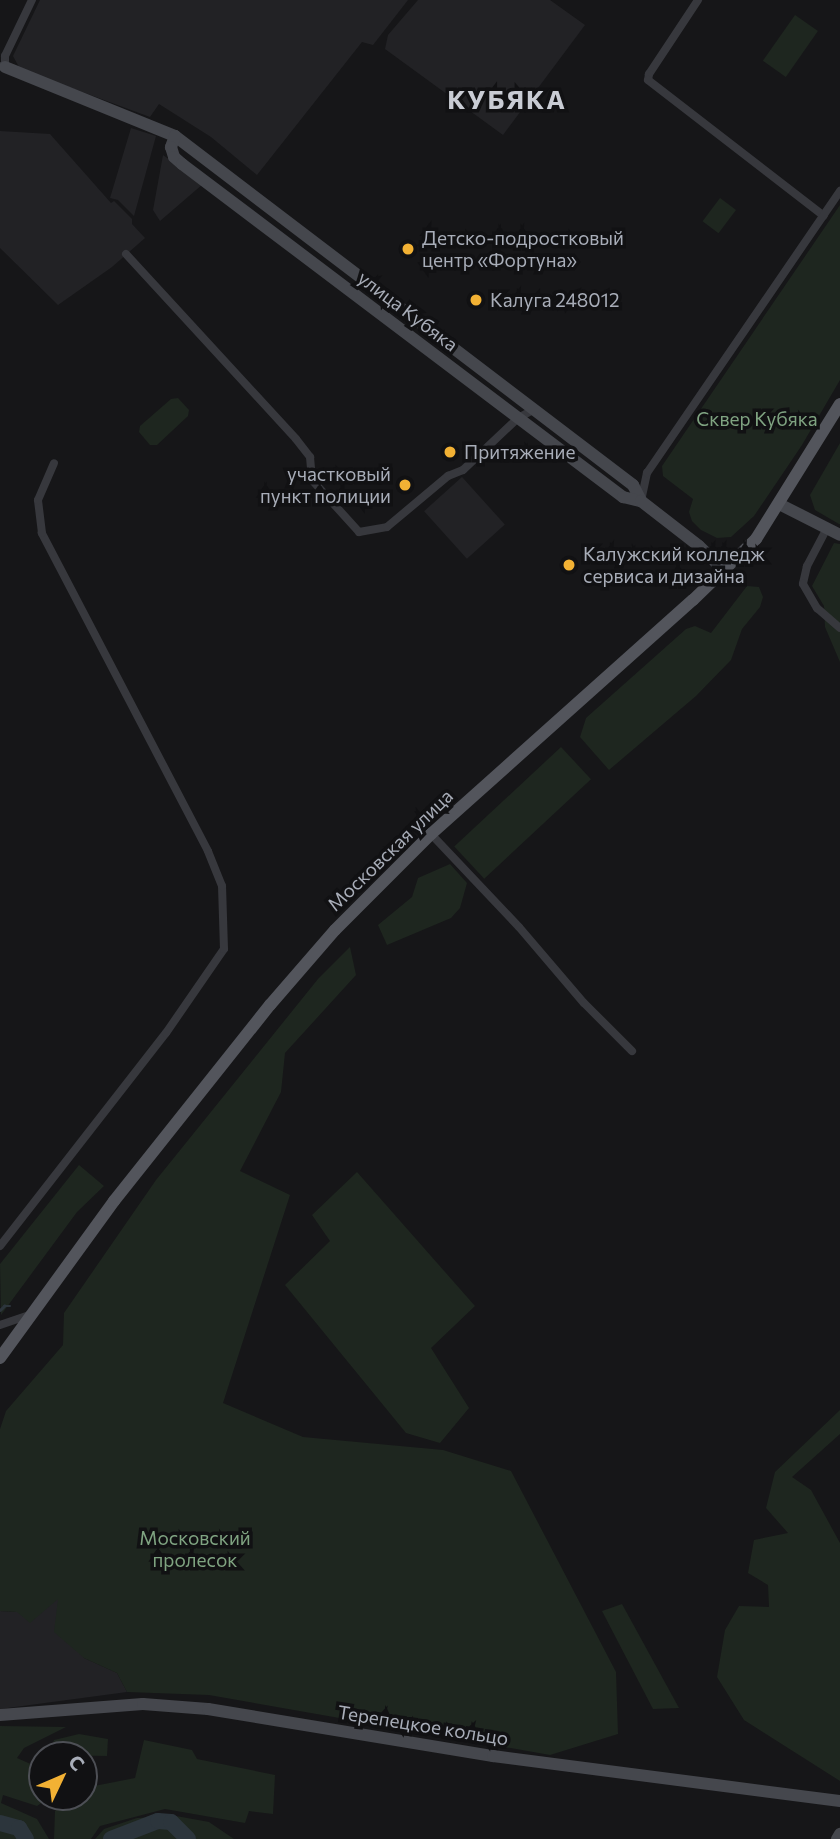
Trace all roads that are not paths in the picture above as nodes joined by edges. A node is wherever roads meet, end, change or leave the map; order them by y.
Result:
1 (32, 0) edge
2 (698, 0) edge
3 (2, 67) edge
4 (175, 136) junction
5 (840, 191) edge
6 (824, 216) junction
7 (126, 254) dead end
8 (840, 404) edge
9 (533, 410) junction
10 (518, 418) junction
11 (54, 463) dead end
12 (641, 501) junction
13 (779, 504) junction
14 (826, 530) junction
15 (840, 535) edge
16 (724, 570) junction
17 (840, 628) edge
18 (431, 834) junction
19 (632, 1051) dead end
20 (0, 1246) edge
21 (32, 1314) junction
22 (0, 1325) edge
23 (0, 1358) edge
24 (0, 1715) edge
25 (840, 1801) edge
26 (840, 1834) edge
27 (837, 1839) edge

1 - 3 street
2 - 6 street
3 - 4 street, улица Кубяка
4 - 9 street, улица Кубяка
4 - 10 street, улица Кубяка
5 - 6 street
6 - 12 street
7 - 10 street
8 - 13 main road, Московская улица
9 - 10 street
9 - 12 street, улица Кубяка
10 - 12 street, улица Кубяка
11 - 20 street
12 - 16 street, улица Кубяка
13 - 14 street
13 - 16 main road, Московская улица
14 - 15 street
14 - 17 street
16 - 18 main road, Московская улица
18 - 19 street
18 - 21 main road, Московская улица
21 - 22 street
21 - 23 main road, Московская улица
24 - 25 street, Терепецкое кольцо
26 - 27 street

